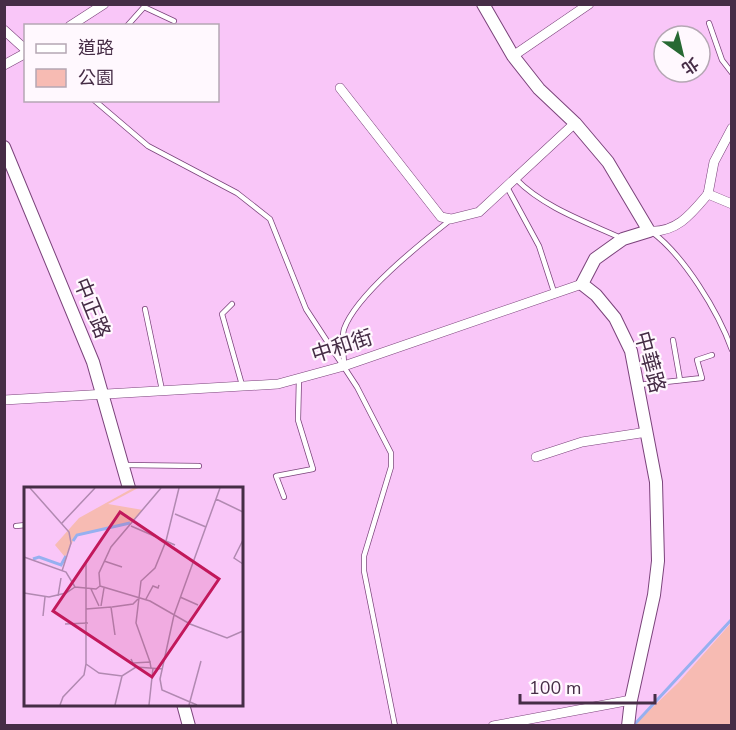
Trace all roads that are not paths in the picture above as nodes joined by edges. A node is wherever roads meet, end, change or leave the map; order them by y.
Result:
1 (104, 4) edge
2 (483, 4) edge
3 (589, 4) edge
4 (174, 21) dead end
5 (709, 23) dead end
6 (73, 24) edge
7 (130, 24) edge
8 (4, 30) edge
9 (24, 49) edge
10 (24, 52) edge
11 (513, 56) junction
12 (4, 65) edge
13 (732, 73) edge
14 (340, 88) dead end
15 (96, 102) edge
16 (575, 123) junction
17 (732, 128) edge
18 (4, 147) edge
19 (516, 179) junction
20 (507, 187) junction
21 (708, 194) junction
22 (732, 204) edge
23 (451, 219) junction
24 (650, 231) junction
25 (623, 239) junction
26 (582, 284) junction
27 (554, 292) junction
28 (232, 304) dead end
29 (145, 309) dead end
30 (673, 340) dead end
31 (732, 350) edge
32 (712, 355) dead end
33 (344, 366) junction
34 (298, 378) junction
35 (680, 380) junction
36 (638, 384) junction
37 (242, 386) junction
38 (162, 390) junction
39 (104, 395) junction
40 (4, 400) edge
41 (647, 432) junction
42 (537, 457) dead end
43 (123, 465) junction
44 (199, 466) dead end
45 (128, 487) edge
46 (284, 497) dead end
47 (24, 525) edge
48 (16, 526) dead end
49 (631, 700) junction
50 (183, 706) edge
51 (189, 726) edge
52 (395, 726) edge
53 (493, 726) edge
54 (628, 726) edge

1 - 6 street
2 - 11 street
3 - 11 street
4 - 7 lane
5 - 13 lane
8 - 9 street
10 - 12 street
11 - 16 street
14 - 23 street
15 - 33 lane
16 - 19 street
16 - 24 street
17 - 21 street
18 - 39 street, 中正路
19 - 20 street
19 - 25 lane
20 - 23 street
20 - 27 lane
21 - 22 street
21 - 24 street
23 - 33 lane
24 - 25 street
24 - 31 lane
25 - 26 street
26 - 27 street, 中和街
26 - 36 street, 中華路
27 - 33 street, 中和街
28 - 37 lane
29 - 38 lane
30 - 35 lane
32 - 35 lane
33 - 34 street, 中和街
33 - 52 lane
34 - 37 street, 中和街
34 - 46 lane
35 - 36 lane
36 - 41 street, 中華路
37 - 38 street, 中和街
38 - 39 street, 中和街
39 - 40 street, 中和街
39 - 43 street, 中正路
41 - 42 street
41 - 49 street, 中華路
43 - 44 lane
43 - 45 street, 中正路
47 - 48 lane
49 - 53 street
49 - 54 street, 中華路
50 - 51 street

